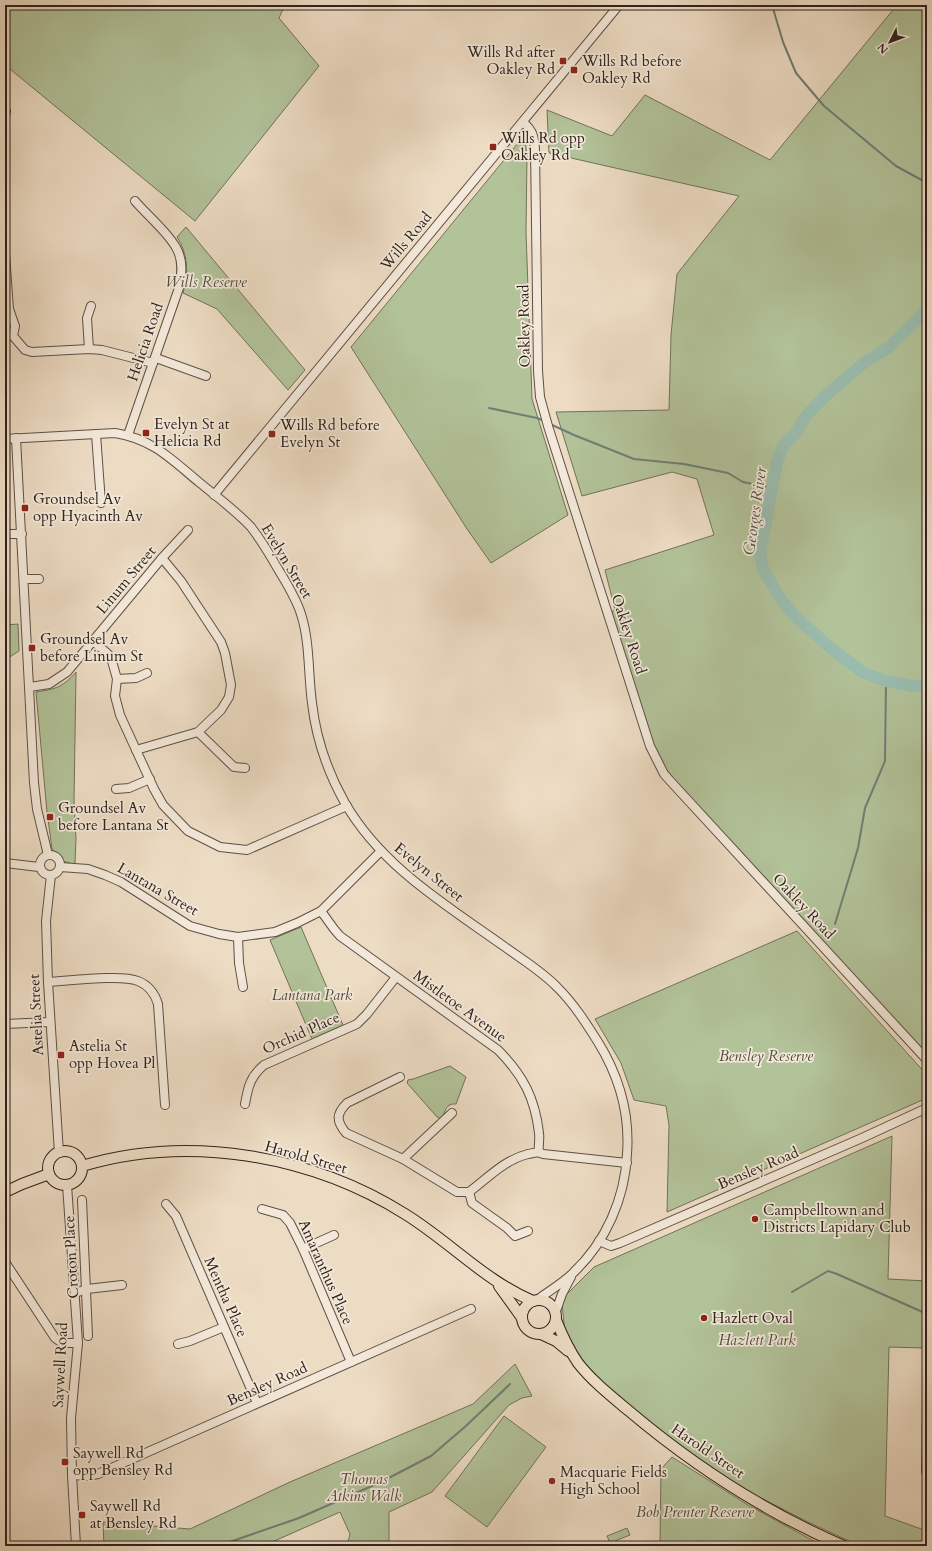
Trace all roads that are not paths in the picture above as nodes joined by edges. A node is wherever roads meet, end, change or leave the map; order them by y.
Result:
1 (619, 5) edge
2 (523, 122) junction
3 (135, 202) dead end
4 (5, 254) edge
5 (91, 306) dead end
6 (9, 337) edge
7 (89, 349) junction
8 (154, 360) junction
9 (206, 376) dead end
10 (96, 434) junction
11 (128, 435) junction
12 (16, 438) junction
13 (5, 439) edge
14 (214, 495) junction
15 (101, 503) dead end
16 (188, 530) dead end
17 (5, 534) edge
18 (22, 534) junction
19 (162, 558) junction
20 (24, 579) junction
21 (39, 579) dead end
22 (93, 641) junction
23 (147, 673) dead end
24 (117, 679) junction
25 (30, 687) junction
26 (198, 732) junction
27 (136, 750) junction
28 (245, 768) dead end
29 (150, 779) junction
30 (116, 789) dead end
31 (347, 806) junction
32 (381, 852) junction
33 (48, 855) junction
34 (5, 864) edge
35 (39, 866) junction
36 (60, 867) junction
37 (51, 875) junction
38 (321, 910) junction
39 (238, 937) junction
40 (396, 977) junction
41 (48, 982) junction
42 (243, 987) dead end
43 (50, 1022) junction
44 (5, 1024) edge
45 (927, 1060) edge
46 (400, 1077) dead end
47 (245, 1104) dead end
48 (165, 1105) dead end
49 (927, 1108) edge
50 (452, 1113) dead end
51 (539, 1152) junction
52 (59, 1153) junction
53 (404, 1159) junction
54 (627, 1163) junction
55 (82, 1166) junction
56 (49, 1174) junction
57 (67, 1185) junction
58 (5, 1192) edge
59 (469, 1192) junction
60 (82, 1200) dead end
61 (166, 1204) dead end
62 (262, 1209) dead end
63 (528, 1231) dead end
64 (334, 1235) dead end
65 (599, 1241) junction
66 (303, 1249) junction
67 (5, 1262) edge
68 (572, 1274) junction
69 (495, 1280) junction
70 (122, 1285) dead end
71 (87, 1289) junction
72 (75, 1293) junction
73 (535, 1300) junction
74 (471, 1309) dead end
75 (556, 1315) junction
76 (522, 1318) junction
77 (224, 1327) junction
78 (541, 1334) junction
79 (88, 1336) dead end
80 (78, 1343) junction
81 (178, 1344) dead end
82 (573, 1355) junction
83 (351, 1362) junction
84 (927, 1397) edge
85 (927, 1401) edge
86 (257, 1403) junction
87 (72, 1475) junction
88 (927, 1476) edge
89 (63, 1546) edge
90 (76, 1546) edge
91 (844, 1546) edge

1 - 2 street, Wills Road
2 - 14 street, Wills Road
2 - 45 street, Oakley Road
3 - 8 street, Helicia Road
4 - 6 street
5 - 7 street
6 - 7 street
7 - 8 street
8 - 9 street
8 - 11 street, Helicia Road
10 - 11 street, Evelyn Street
10 - 12 street, Evelyn Street
10 - 15 street
11 - 14 street, Evelyn Street
12 - 13 street, Evelyn Street
12 - 18 street
14 - 31 street, Evelyn Street
16 - 19 street, Linum Street
17 - 18 street
18 - 20 street
19 - 22 street, Linum Street
19 - 26 street
20 - 21 street
20 - 25 street
22 - 24 street
22 - 25 street, Linum Street
23 - 24 street
24 - 27 street
25 - 33 street
26 - 27 street
26 - 28 street
27 - 29 street
29 - 30 street
29 - 31 street
31 - 32 street, Evelyn Street
32 - 38 street, Lantana Street
32 - 54 street, Evelyn Street
33 - 35 street
33 - 36 street
34 - 35 street
35 - 37 street
36 - 37 street
36 - 39 street, Lantana Street
37 - 41 street, Astelia Street
38 - 39 street, Lantana Street
38 - 40 street, Mistletoe Avenue
39 - 42 street
40 - 47 street, Orchid Place
40 - 51 street, Mistletoe Avenue
41 - 43 street, Astelia Street
41 - 48 street
43 - 44 street
43 - 52 street, Astelia Street
46 - 53 street
49 - 65 street, Bensley Road
50 - 53 street
51 - 54 street
51 - 59 street
52 - 55 main road
52 - 56 main road
53 - 59 street
54 - 65 street, Evelyn Street
55 - 57 main road
55 - 69 main road, Harold Street
56 - 57 main road
56 - 58 main road
57 - 72 street, Saywell Road
59 - 63 street
60 - 71 street, Croton Place
61 - 77 street, Mentha Place
62 - 66 street, Amaranthus Place
64 - 66 street
65 - 68 street, Evelyn Street
66 - 83 street, Amaranthus Place
67 - 80 street
68 - 73 street, Evelyn Street
68 - 75 street, Evelyn Street
69 - 73 main road, Harold Street
69 - 76 main road, Harold Street
70 - 71 street
71 - 72 street
71 - 79 street, Croton Place
72 - 80 street, Saywell Road
73 - 75 main road
73 - 76 main road
74 - 83 street, Bensley Road
75 - 78 main road
75 - 82 main road, Harold Street
76 - 78 main road
77 - 81 street
77 - 86 street, Mentha Place
78 - 82 main road, Harold Street
80 - 87 street, Saywell Road
82 - 91 main road, Harold Street
83 - 86 street, Bensley Road
84 - 85 street
85 - 88 street
86 - 87 street, Bensley Road
87 - 90 street, Saywell Road
89 - 90 street

